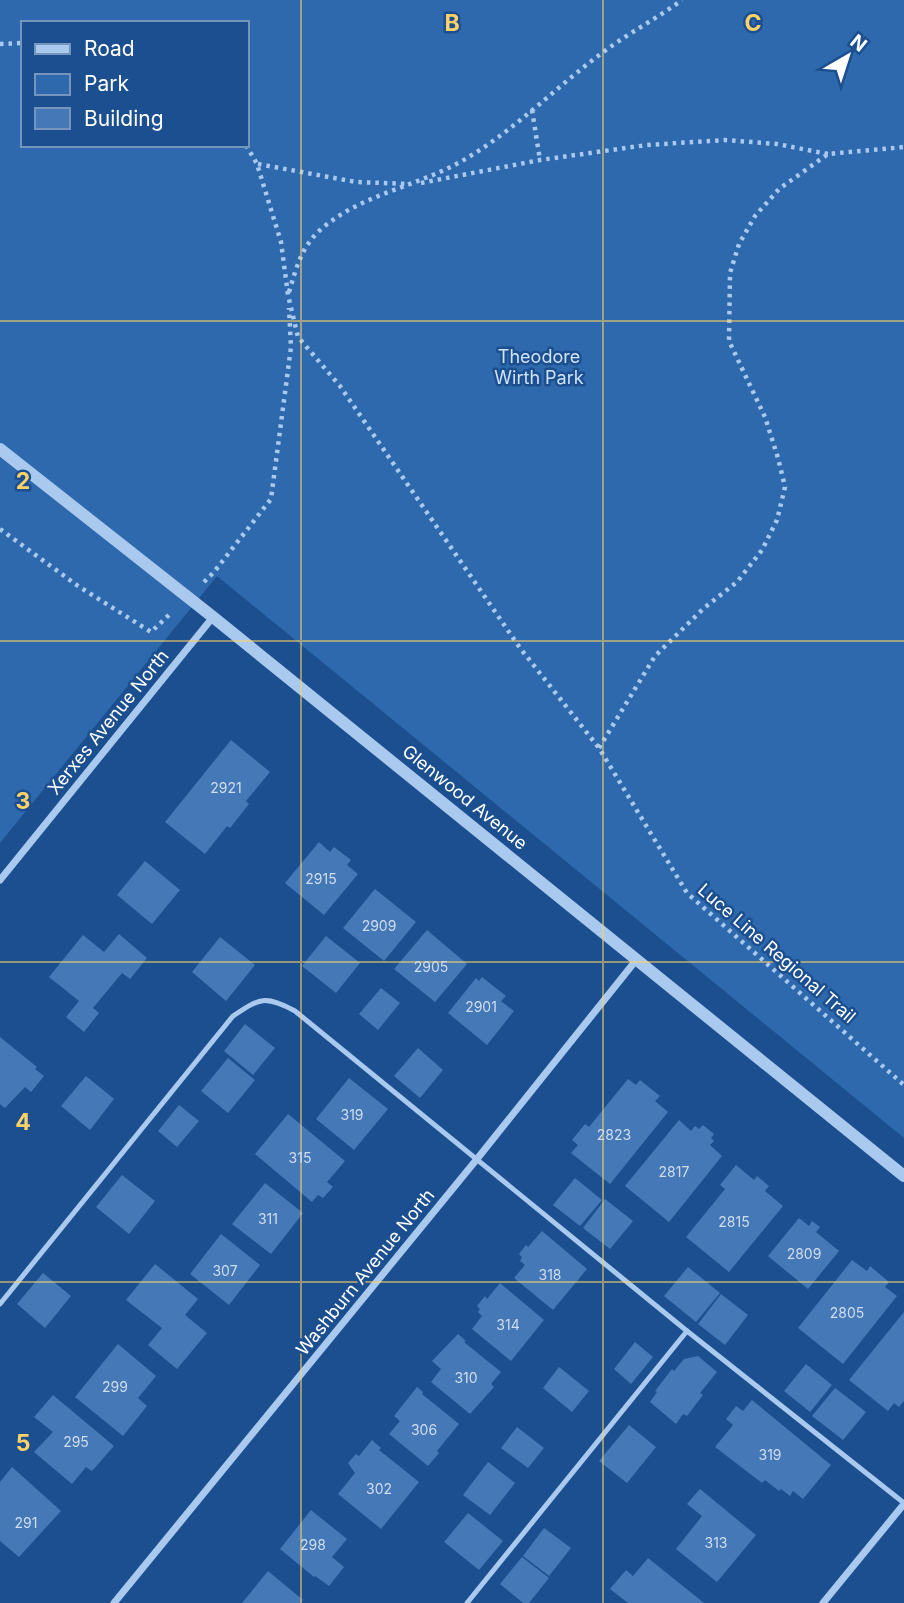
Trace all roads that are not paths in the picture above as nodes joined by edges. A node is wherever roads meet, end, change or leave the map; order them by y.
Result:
1 (0, 449) edge
2 (213, 617) junction
3 (0, 880) edge
4 (637, 958) junction
5 (477, 1160) junction
6 (904, 1176) edge
7 (0, 1304) edge
8 (687, 1331) junction
9 (904, 1504) edge
10 (114, 1603) edge
11 (467, 1603) edge
12 (823, 1603) edge

1 - 2 street, Glenwood Avenue
2 - 3 street, Xerxes Avenue North
2 - 4 street, Glenwood Avenue
4 - 5 street, Washburn Avenue North
4 - 6 street, Glenwood Avenue
5 - 7 lane
5 - 8 lane
5 - 10 street, Washburn Avenue North
8 - 9 lane
8 - 11 lane
9 - 12 street

